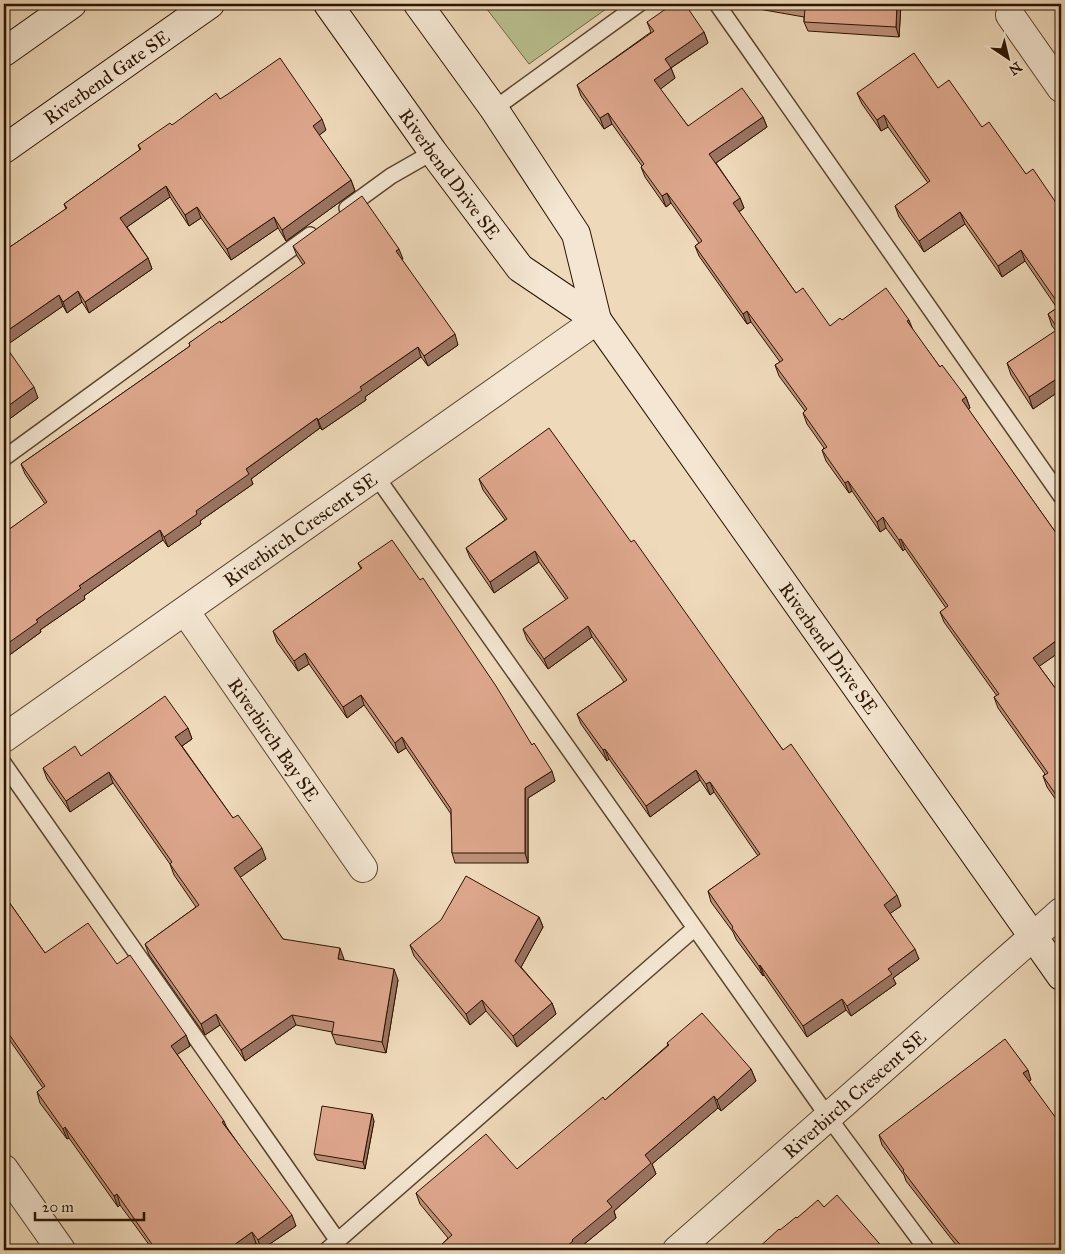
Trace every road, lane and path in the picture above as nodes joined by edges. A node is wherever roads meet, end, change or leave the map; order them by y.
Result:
1 (72, 4) edge
2 (210, 4) edge
3 (328, 4) edge
4 (418, 4) edge
5 (639, 4) edge
6 (717, 4) edge
7 (1010, 15) dead end
8 (4, 52) edge
9 (1061, 88) edge
10 (494, 109) junction
11 (4, 150) edge
12 (433, 152) junction
13 (334, 217) edge
14 (318, 228) edge
15 (597, 320) junction
16 (4, 458) edge
17 (376, 476) junction
18 (1061, 496) edge
19 (185, 611) junction
20 (4, 738) edge
21 (4, 764) edge
22 (363, 868) dead end
23 (1061, 912) edge
24 (695, 928) junction
25 (1032, 937) junction
26 (1061, 976) edge
27 (829, 1118) junction
28 (4, 1169) edge
29 (333, 1246) edge
30 (61, 1250) edge
31 (677, 1250) edge
32 (927, 1250) edge

1 - 8 street
2 - 11 street, Riverbend Gate SE
3 - 12 street, Riverbend Drive SE
4 - 10 street, Riverbend Drive SE
5 - 10 lane
6 - 18 lane
7 - 9 street
10 - 15 street, Riverbend Drive SE
12 - 13 lane
12 - 15 street, Riverbend Drive SE
14 - 16 lane
15 - 17 street, Riverbirch Crescent SE
15 - 25 street, Riverbend Drive SE
17 - 19 street, Riverbirch Crescent SE
17 - 24 lane
19 - 20 street, Riverbirch Crescent SE
19 - 22 street, Riverbirch Bay SE
21 - 29 lane
23 - 25 street, Riverbirch Crescent SE
24 - 27 lane
24 - 29 lane
25 - 26 street, Riverbend Drive SE
25 - 27 street, Riverbirch Crescent SE
27 - 31 street, Riverbirch Crescent SE
27 - 32 lane
28 - 30 street

